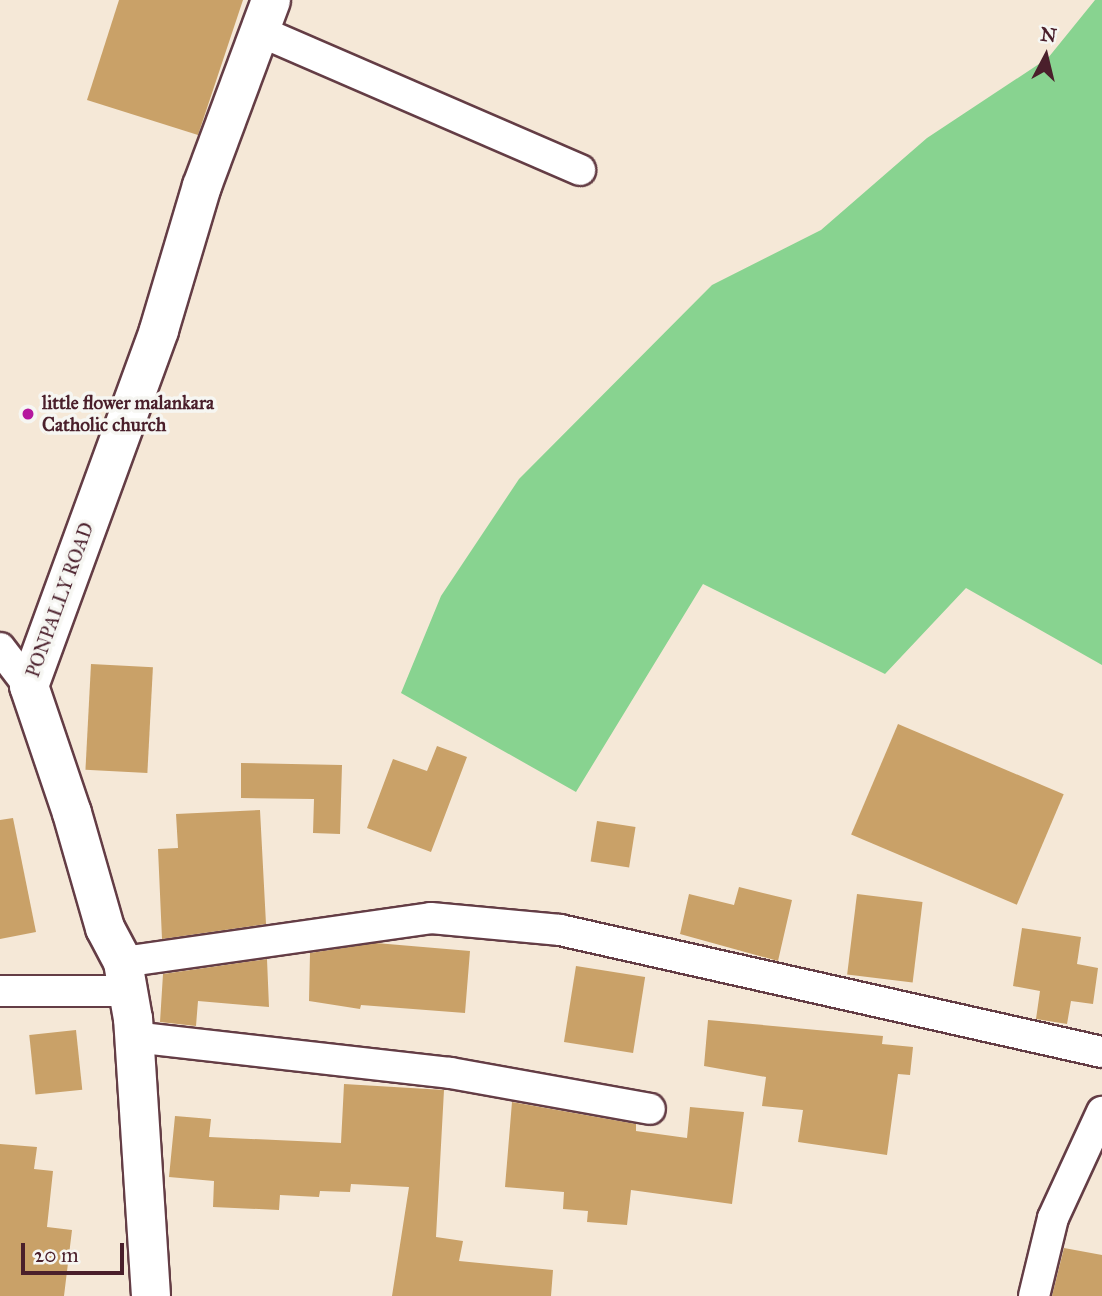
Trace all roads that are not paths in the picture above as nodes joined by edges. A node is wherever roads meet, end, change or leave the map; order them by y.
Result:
1 (265, 15) edge
2 (580, 170) dead end
3 (0, 648) edge
4 (29, 686) junction
5 (125, 977) junction
6 (0, 990) edge
7 (134, 1037) junction
8 (1102, 1052) edge
9 (650, 1109) dead end
10 (1102, 1112) edge
11 (151, 1296) edge
12 (1034, 1296) edge

1 - 2 street
1 - 4 main road, PONPALLY ROAD
3 - 4 street
4 - 5 main road, PONPALLY ROAD
5 - 6 street
5 - 7 main road, PONPALLY ROAD
5 - 8 street
7 - 9 street
7 - 11 main road, PONPALLY ROAD
10 - 12 street

